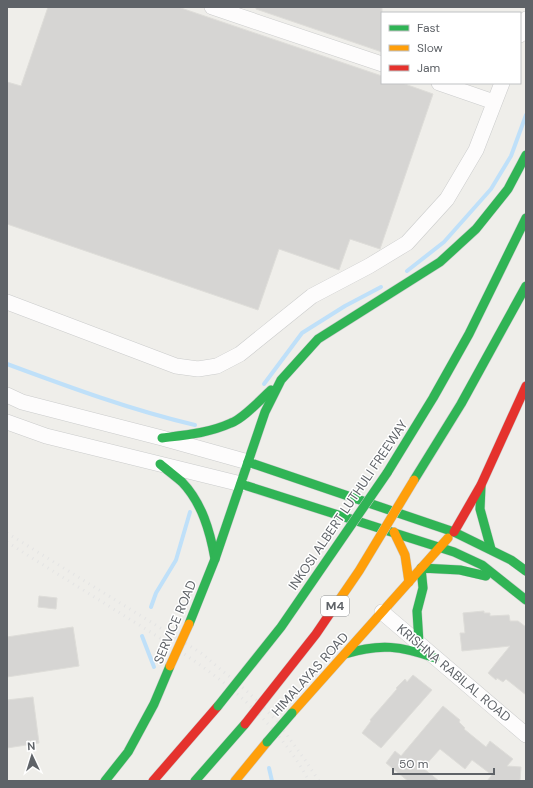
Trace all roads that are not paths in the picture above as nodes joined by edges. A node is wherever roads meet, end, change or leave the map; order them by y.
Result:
1 (212, 7) edge
2 (526, 19) edge
3 (521, 32) edge
4 (381, 64) edge
5 (441, 84) edge
6 (502, 84) edge
7 (494, 102) junction
8 (526, 155) edge
9 (526, 218) edge
10 (526, 286) edge
11 (7, 302) edge
12 (281, 380) junction
13 (526, 386) edge
14 (7, 395) edge
15 (7, 422) edge
16 (162, 438) junction
17 (248, 462) junction
18 (160, 464) junction
19 (241, 484) junction
20 (481, 485) junction
21 (394, 532) junction
22 (454, 532) junction
23 (439, 548) junction
24 (491, 549) junction
25 (215, 559) junction
26 (511, 560) junction
27 (526, 564) edge
28 (421, 568) junction
29 (526, 571) edge
30 (504, 581) junction
31 (409, 582) junction
32 (526, 600) edge
33 (382, 612) junction
34 (419, 643) junction
35 (345, 654) junction
36 (435, 658) junction
37 (526, 735) edge
38 (105, 781) edge
39 (153, 781) edge
40 (195, 781) edge
41 (235, 781) edge

1 - 4 street
2 - 3 street
5 - 7 street
6 - 7 street
7 - 11 street
8 - 12 main road
9 - 39 main road, INKOSI ALBERT LUTHULI FREEWAY / M4, bridge
10 - 40 main road, M4, bridge
12 - 16 main road
12 - 17 main road, SERVICE ROAD
13 - 20 main road, HIMALAYAS ROAD
14 - 16 street
15 - 18 street
16 - 17 street
17 - 19 main road, SERVICE ROAD
17 - 22 main road
18 - 19 street
18 - 25 main road
19 - 21 main road
19 - 25 main road, SERVICE ROAD
20 - 22 main road, HIMALAYAS ROAD
20 - 24 main road
21 - 23 main road
21 - 31 main road
22 - 23 main road, HIMALAYAS ROAD
22 - 24 main road
23 - 28 main road, HIMALAYAS ROAD
23 - 30 main road
24 - 26 main road
25 - 38 main road, SERVICE ROAD, bridge
26 - 27 main road
26 - 29 main road
28 - 30 main road
28 - 31 main road, HIMALAYAS ROAD
28 - 34 main road
30 - 32 main road
31 - 33 main road, HIMALAYAS ROAD
33 - 34 street, KRISHNA RABILAL ROAD
33 - 35 main road, HIMALAYAS ROAD
34 - 36 street, KRISHNA RABILAL ROAD
35 - 36 main road
35 - 41 main road, HIMALAYAS ROAD, bridge
36 - 37 street, KRISHNA RABILAL ROAD

